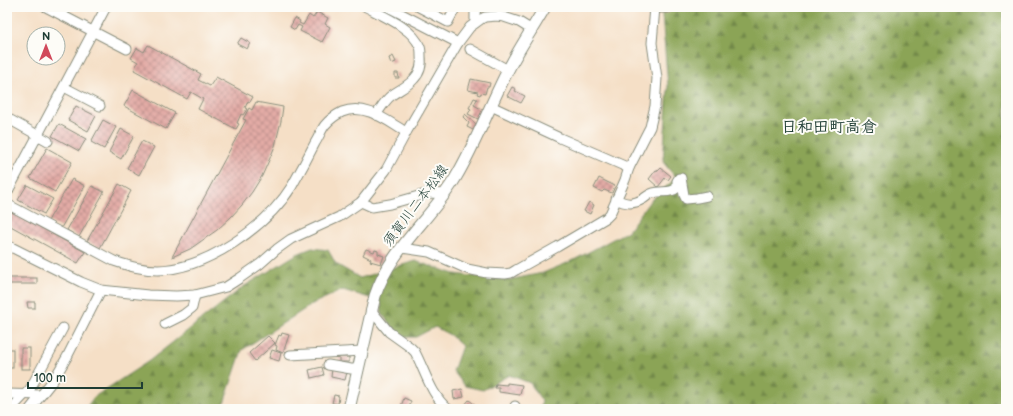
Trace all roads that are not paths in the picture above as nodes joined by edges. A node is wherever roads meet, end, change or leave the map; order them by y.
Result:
1 (46, 7) edge
2 (106, 7) edge
3 (366, 7) edge
4 (388, 7) edge
5 (419, 7) edge
6 (456, 7) edge
7 (477, 7) edge
8 (544, 7) edge
9 (655, 7) edge
10 (475, 23) junction
11 (532, 30) junction
12 (93, 32) junction
13 (458, 44) junction
14 (127, 49) dead end
15 (470, 49) dead end
16 (508, 70) junction
17 (64, 87) junction
18 (100, 106) dead end
19 (491, 106) junction
20 (376, 115) junction
21 (7, 118) edge
22 (406, 132) junction
23 (38, 135) junction
24 (48, 141) dead end
25 (629, 168) junction
26 (7, 194) edge
27 (445, 194) junction
28 (707, 196) dead end
29 (616, 200) junction
30 (361, 202) junction
31 (7, 204) edge
32 (7, 245) edge
33 (402, 248) junction
34 (101, 290) junction
35 (195, 295) junction
36 (372, 310) junction
37 (165, 324) dead end
38 (63, 328) dead end
39 (362, 351) junction
40 (290, 355) dead end
41 (328, 365) dead end
42 (358, 369) junction
43 (7, 394) edge
44 (24, 394) junction
45 (41, 395) junction
46 (11, 409) edge
47 (30, 409) edge
48 (349, 409) edge
49 (448, 409) edge

1 - 12 street
2 - 12 street
3 - 20 street
4 - 13 street
5 - 6 street
7 - 10 street
8 - 11 main road, 須賀川二本松線
9 - 25 street
10 - 11 street
10 - 13 street
11 - 16 main road, 須賀川二本松線
12 - 14 street
12 - 17 street
13 - 22 street
15 - 16 street
16 - 19 main road, 須賀川二本松線
17 - 18 street
17 - 23 street
19 - 25 street
19 - 27 main road, 須賀川二本松線
20 - 22 street
20 - 31 street
21 - 23 street
22 - 30 street
23 - 24 street
23 - 26 street
25 - 29 street
27 - 30 street
27 - 33 main road, 須賀川二本松線
28 - 29 street
29 - 33 street
30 - 35 street
32 - 34 street
33 - 36 main road, 須賀川二本松線
34 - 35 street
34 - 45 street
35 - 37 street
36 - 39 main road, 須賀川二本松線
36 - 49 street
38 - 44 street
39 - 40 street
39 - 42 main road, 須賀川二本松線
41 - 42 street
42 - 48 main road, 須賀川二本松線
43 - 44 street
44 - 45 street
44 - 46 street
45 - 47 street

